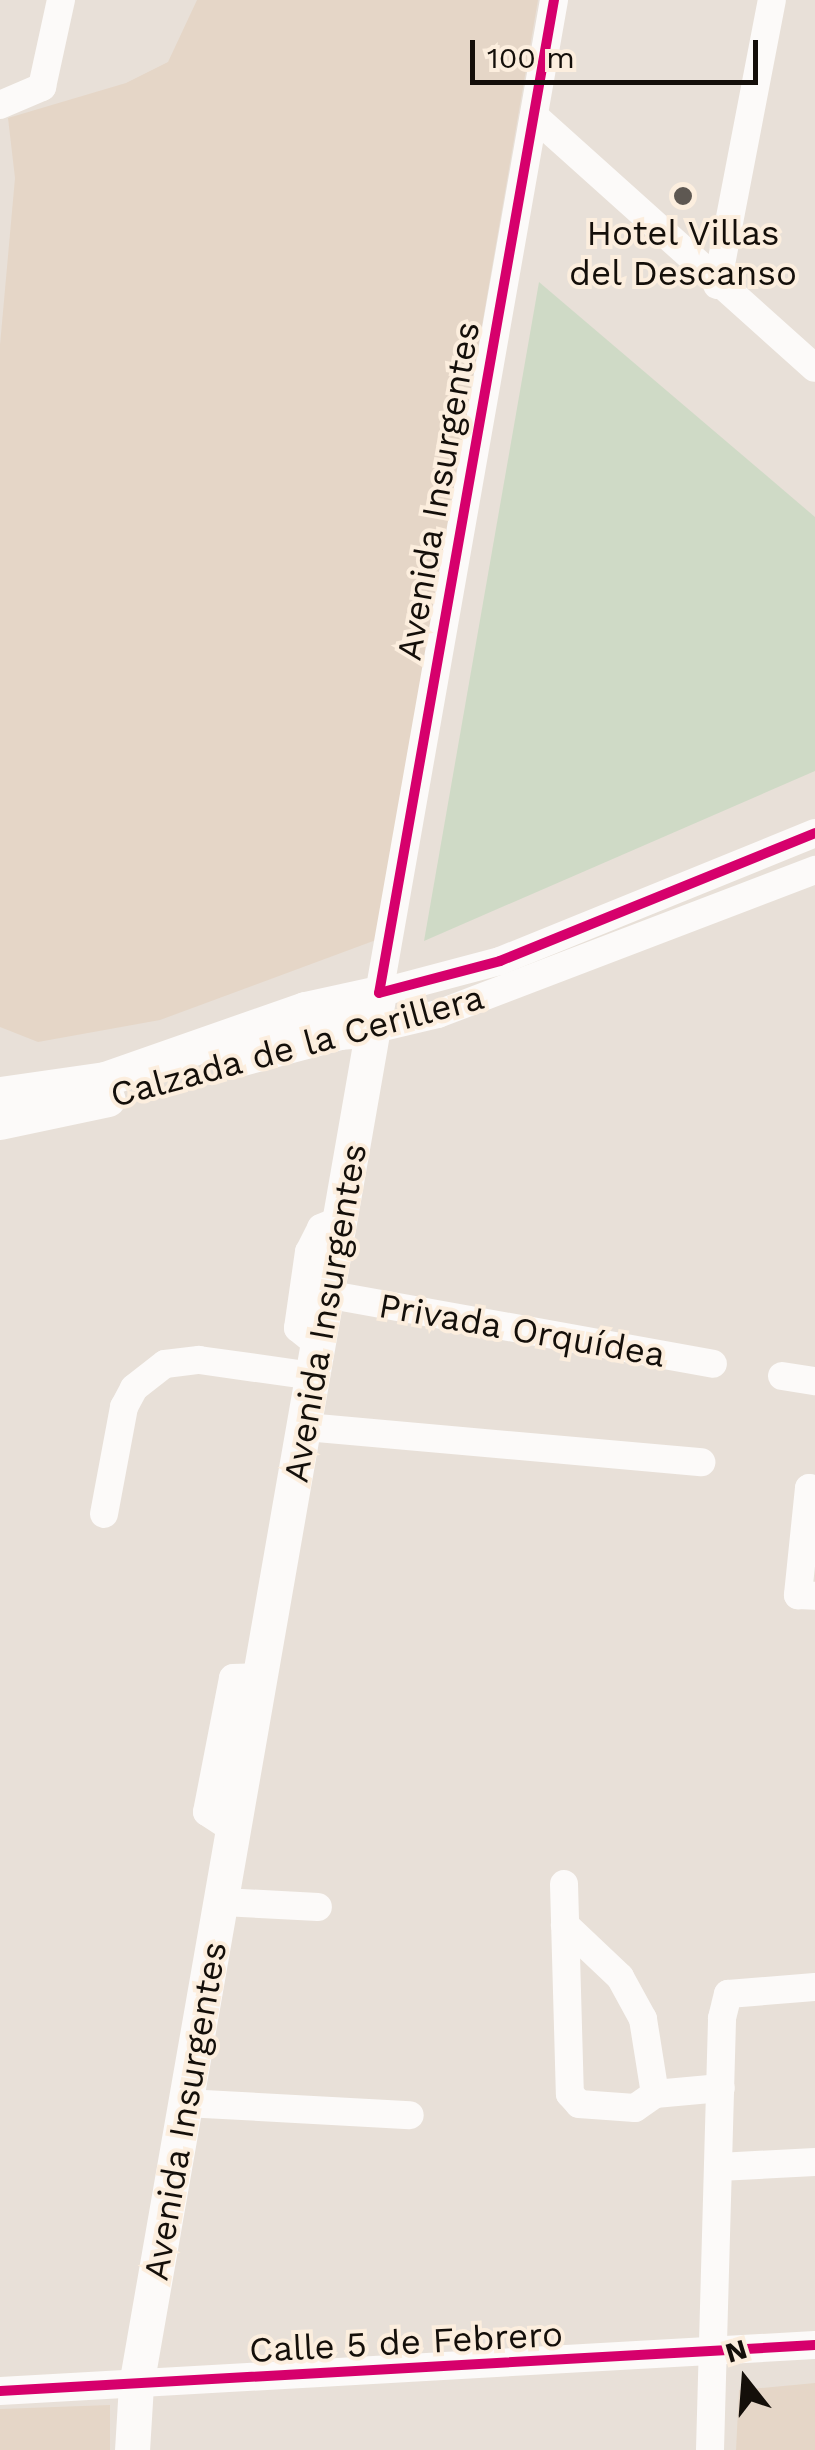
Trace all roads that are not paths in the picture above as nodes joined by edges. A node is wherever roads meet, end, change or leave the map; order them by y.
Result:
1 (61, 0) edge
2 (554, 0) edge
3 (772, 0) edge
4 (0, 105) edge
5 (534, 116) junction
6 (716, 285) junction
7 (815, 368) edge
8 (815, 833) edge
9 (815, 870) edge
10 (379, 993) junction
11 (374, 1030) junction
12 (0, 1094) edge
13 (0, 1122) edge
14 (342, 1219) junction
15 (331, 1295) junction
16 (316, 1361) junction
17 (713, 1364) dead end
18 (782, 1376) dead end
19 (815, 1381) edge
20 (306, 1427) junction
21 (701, 1462) dead end
22 (812, 1489) edge
23 (104, 1514) dead end
24 (807, 1596) edge
25 (564, 1884) dead end
26 (223, 1902) junction
27 (318, 1907) dead end
28 (565, 1925) junction
29 (597, 1954) junction
30 (566, 1974) junction
31 (815, 1987) edge
32 (721, 2088) junction
33 (655, 2094) junction
34 (186, 2103) junction
35 (410, 2115) dead end
36 (815, 2162) edge
37 (719, 2167) junction
38 (815, 2346) edge
39 (710, 2352) junction
40 (136, 2385) junction
41 (0, 2391) edge
42 (132, 2450) edge
43 (710, 2450) edge

1 - 4 street
2 - 5 street, Avenida Insurgentes
3 - 6 street
5 - 6 street
5 - 10 street, Avenida Insurgentes
6 - 7 street
8 - 10 street, Calzada de la Cerillera
9 - 11 street, Calzada de la Cerillera
10 - 11 main road, Avenida Insurgentes
10 - 12 main road, Calzada de la Cerillera
11 - 13 main road, Calzada de la Cerillera
11 - 14 main road, Avenida Insurgentes
14 - 15 main road, Avenida Insurgentes
14 - 16 street
15 - 16 main road, Avenida Insurgentes
15 - 17 street, Privada Orquídea
16 - 20 main road, Avenida Insurgentes
16 - 23 street
18 - 19 street
20 - 21 street
20 - 26 main road, Avenida Insurgentes
22 - 24 street
25 - 28 street
26 - 27 street
26 - 34 main road, Avenida Insurgentes
28 - 29 street
28 - 30 street
29 - 30 street
29 - 33 street
30 - 33 street
31 - 32 street
32 - 33 street
32 - 37 street
34 - 35 street
34 - 40 main road, Avenida Insurgentes
36 - 37 street
37 - 39 street
38 - 39 street, Calle 5 de Febrero
39 - 40 street, Calle 5 de Febrero
39 - 43 street
40 - 41 street, Calle 5 de Febrero
40 - 42 main road, Avenida Insurgentes

